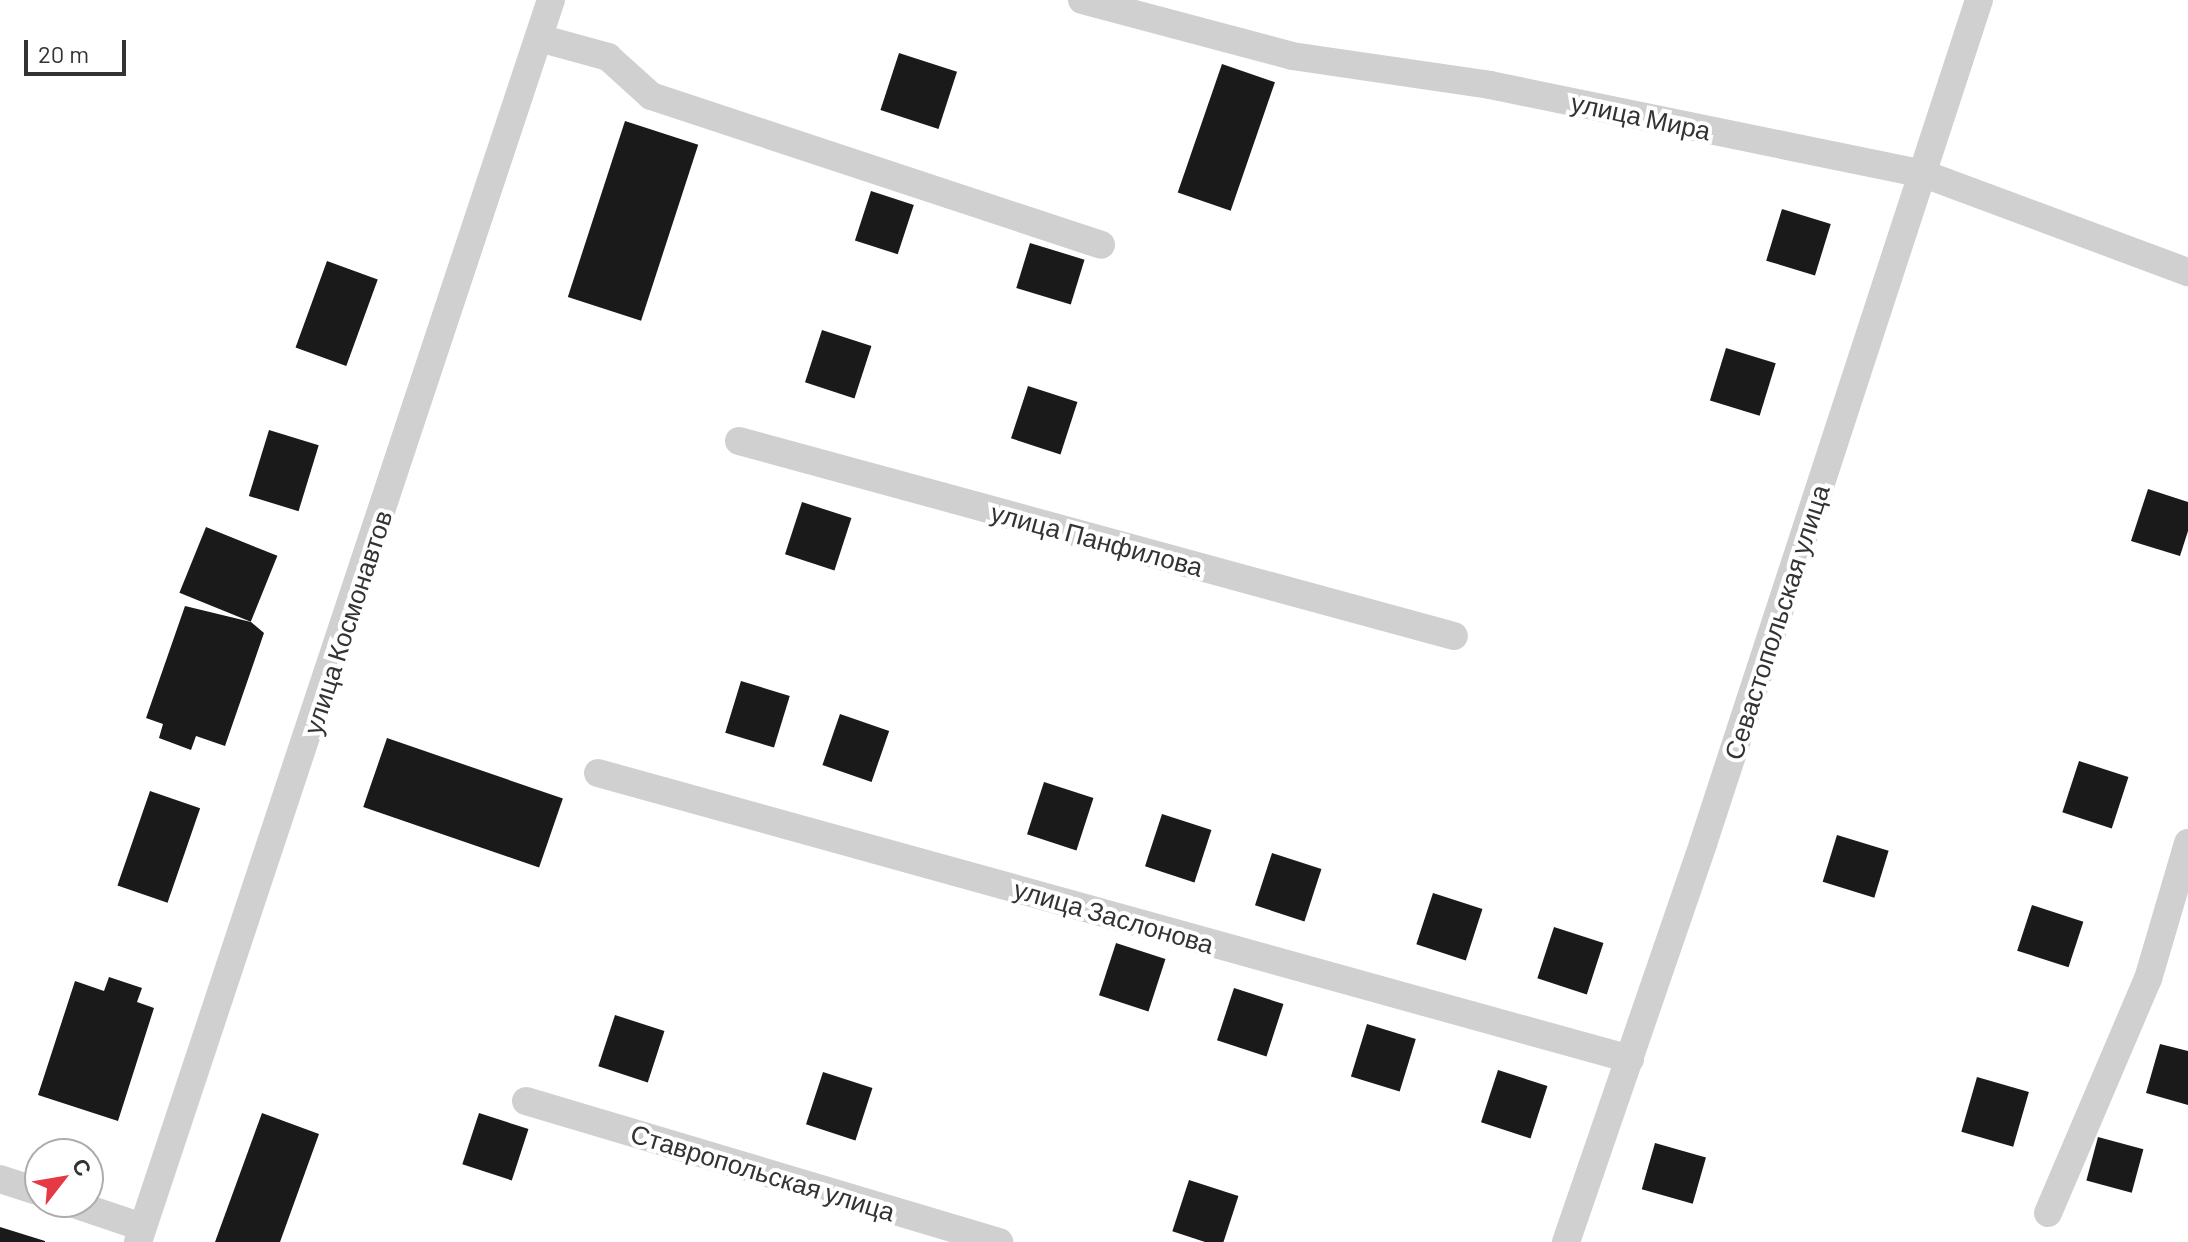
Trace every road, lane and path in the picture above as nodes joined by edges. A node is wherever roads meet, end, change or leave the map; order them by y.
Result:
1 (551, 0) edge
2 (1082, 0) edge
3 (1979, 0) edge
4 (539, 38) junction
5 (1924, 174) junction
6 (1101, 245) dead end
7 (2188, 272) edge
8 (739, 441) dead end
9 (1454, 636) dead end
10 (598, 773) dead end
11 (2188, 843) edge
12 (2182, 886) edge
13 (1630, 1059) junction
14 (526, 1101) dead end
15 (0, 1179) edge
16 (24, 1187) edge
17 (2048, 1213) dead end
18 (103, 1218) edge
19 (140, 1235) edge
20 (999, 1242) edge
21 (1566, 1242) edge

1 - 4 street, улица Космонавтов
2 - 5 street, улица Мира
3 - 5 street, Севастопольская улица
4 - 6 street
4 - 19 street, улица Космонавтов
5 - 7 street, улица Мира
5 - 13 street, Севастопольская улица
8 - 9 street, улица Панфилова
10 - 13 street, улица Заслонова
11 - 12 street
12 - 17 street
13 - 21 street, Севастопольская улица
14 - 20 street, Ставропольская улица
15 - 16 street
18 - 19 street

